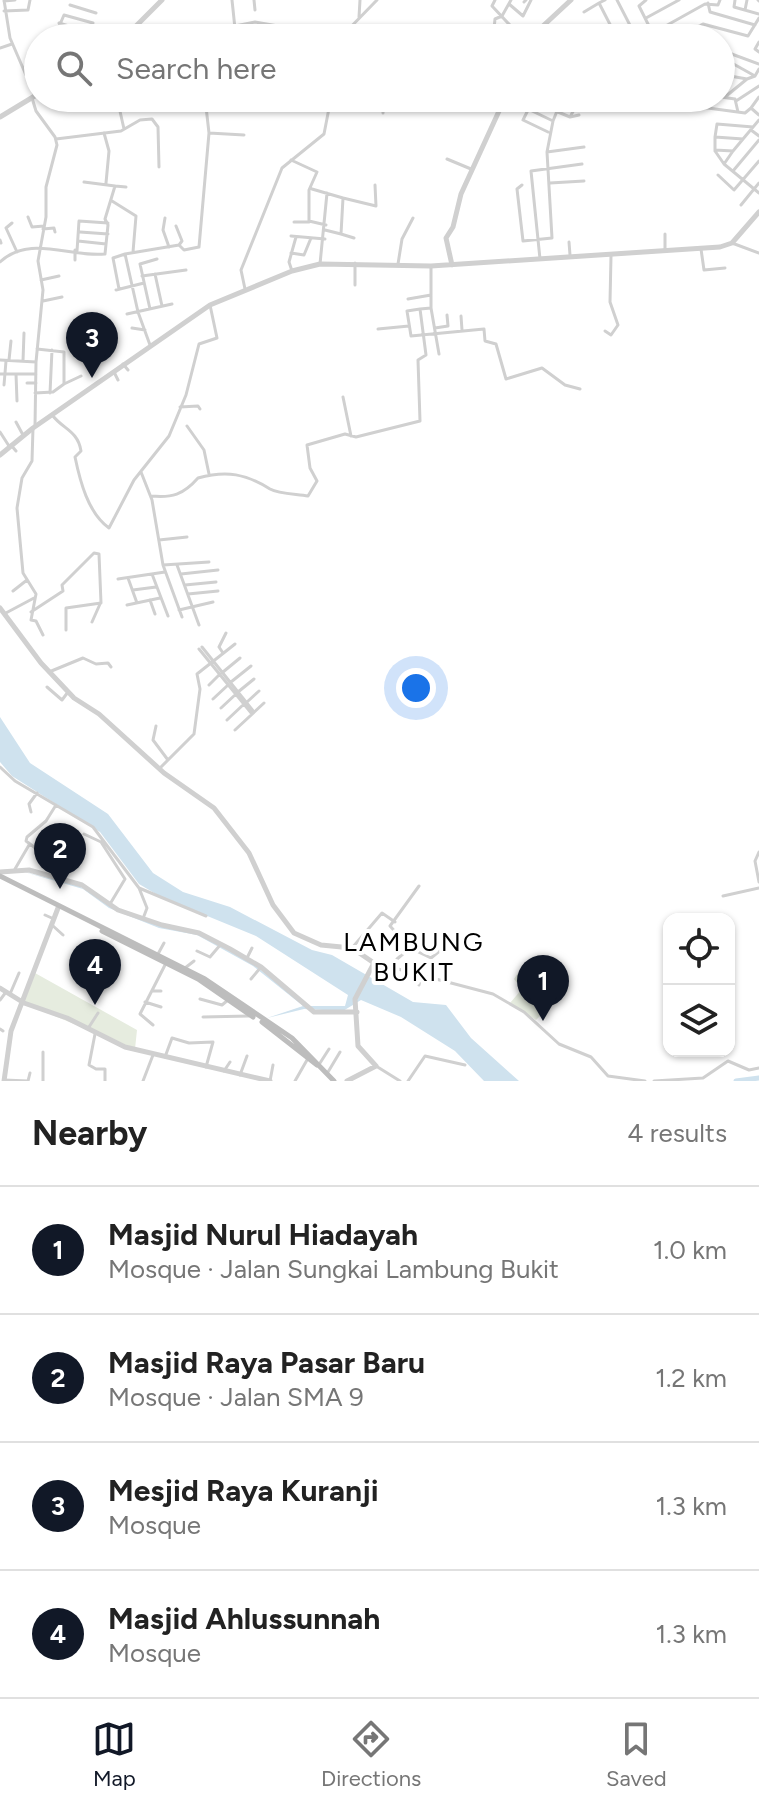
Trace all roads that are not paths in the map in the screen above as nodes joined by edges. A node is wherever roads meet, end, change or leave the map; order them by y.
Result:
1 (15, 0) edge
2 (30, 0) edge
3 (162, 0) edge
4 (232, 0) edge
5 (254, 0) edge
6 (360, 0) edge
7 (377, 0) edge
8 (495, 0) edge
9 (571, 0) edge
10 (605, 0) edge
11 (617, 0) edge
12 (646, 0) edge
13 (679, 0) edge
14 (720, 0) edge
15 (735, 0) edge
16 (747, 0) edge
17 (4, 1) edge
18 (525, 1) edge
19 (510, 2) edge
20 (709, 2) edge
21 (599, 3) junction
22 (70, 5) dead end
23 (734, 7) junction
24 (80, 8) junction
25 (255, 10) dead end
26 (745, 10) junction
27 (584, 12) dead end
28 (2, 13) edge
29 (96, 13) dead end
30 (502, 16) junction
31 (759, 16) edge
32 (359, 17) junction
33 (76, 18) junction
34 (646, 18) junction
35 (731, 19) junction
36 (59, 23) joint
37 (93, 23) dead end
38 (62, 24) edge
39 (138, 24) edge
40 (235, 24) edge
41 (353, 24) edge
42 (494, 24) edge
43 (509, 24) edge
44 (545, 24) edge
45 (610, 24) edge
46 (629, 24) edge
47 (649, 24) edge
48 (673, 24) edge
49 (755, 26) junction
50 (759, 30) edge
51 (735, 33) edge
52 (759, 42) edge
53 (12, 44) junction
54 (0, 48) edge
55 (759, 52) edge
56 (735, 56) edge
57 (735, 65) edge
58 (759, 67) edge
59 (24, 71) edge
60 (755, 76) junction
61 (735, 77) edge
62 (747, 79) junction
63 (759, 86) edge
64 (735, 88) edge
65 (759, 97) edge
66 (736, 101) joint
67 (24, 102) edge
68 (751, 108) junction
69 (37, 112) edge
70 (120, 112) edge
71 (207, 112) edge
72 (329, 112) edge
73 (499, 112) edge
74 (527, 112) edge
75 (533, 112) edge
76 (558, 112) joint
77 (573, 112) edge
78 (735, 112) edge
79 (738, 112) junction
80 (579, 115) dead end
81 (0, 116) edge
82 (759, 116) edge
83 (570, 117) junction
84 (553, 121) junction
85 (752, 128) junction
86 (124, 129) junction
87 (548, 132) junction
88 (104, 133) junction
89 (209, 133) junction
90 (244, 135) dead end
91 (715, 137) junction
92 (759, 138) edge
93 (56, 139) junction
94 (743, 139) junction
95 (584, 147) dead end
96 (715, 150) junction
97 (733, 151) junction
98 (547, 152) junction
99 (289, 159) junction
100 (447, 159) dead end
101 (759, 161) edge
102 (582, 164) dead end
103 (724, 164) junction
104 (159, 167) dead end
105 (547, 167) junction
106 (474, 170) junction
107 (733, 171) junction
108 (718, 175) dead end
109 (743, 180) junction
110 (584, 181) dead end
111 (84, 182) dead end
112 (106, 183) junction
113 (550, 183) junction
114 (759, 183) edge
115 (375, 185) dead end
116 (522, 185) dead end
117 (115, 186) junction
118 (126, 187) dead end
119 (312, 189) junction
120 (754, 189) junction
121 (327, 193) junction
122 (759, 193) edge
123 (343, 198) junction
124 (112, 201) junction
125 (741, 205) dead end
126 (750, 209) dead end
127 (101, 211) dead end
128 (108, 212) junction
129 (758, 213) edge
130 (28, 217) dead end
131 (165, 218) dead end
132 (413, 218) dead end
133 (294, 222) dead end
134 (309, 222) junction
135 (12, 223) dead end
136 (108, 223) junction
137 (176, 226) dead end
138 (44, 227) junction
139 (325, 227) junction
140 (6, 229) junction
141 (0, 232) edge
142 (55, 232) dead end
143 (78, 232) junction
144 (108, 234) junction
145 (341, 234) junction
146 (665, 234) dead end
147 (311, 238) junction
148 (354, 238) dead end
149 (325, 239) junction
150 (402, 239) junction
151 (537, 240) junction
152 (77, 241) junction
153 (410, 241) dead end
154 (569, 242) dead end
155 (732, 243) junction
156 (106, 244) junction
157 (179, 245) junction
158 (40, 247) junction
159 (169, 247) junction
160 (701, 249) junction
161 (665, 250) junction
162 (76, 251) junction
163 (17, 252) junction
164 (136, 252) junction
165 (611, 252) junction
166 (291, 253) junction
167 (759, 253) edge
168 (125, 254) junction
169 (570, 255) junction
170 (157, 259) dead end
171 (540, 259) junction
172 (75, 260) dead end
173 (0, 262) edge
174 (355, 263) junction
175 (140, 264) junction
176 (320, 264) junction
177 (398, 264) junction
178 (452, 265) junction
179 (431, 266) junction
180 (725, 268) dead end
181 (186, 270) dead end
182 (292, 271) junction
183 (155, 273) junction
184 (59, 276) dead end
185 (142, 276) junction
186 (41, 280) junction
187 (144, 283) junction
188 (355, 285) dead end
189 (131, 286) junction
190 (245, 289) junction
191 (431, 295) junction
192 (62, 297) dead end
193 (408, 299) dead end
194 (43, 301) junction
195 (172, 304) dead end
196 (210, 305) junction
197 (162, 306) junction
198 (431, 308) junction
199 (150, 309) junction
200 (420, 309) junction
201 (138, 312) junction
202 (127, 314) dead end
203 (447, 315) dead end
204 (461, 316) dead end
205 (409, 326) junction
206 (448, 326) junction
207 (132, 328) dead end
208 (435, 328) junction
209 (378, 329) dead end
210 (145, 330) junction
211 (462, 330) junction
212 (605, 331) dead end
213 (450, 332) junction
214 (24, 333) dead end
215 (436, 334) junction
216 (423, 335) junction
217 (11, 341) dead end
218 (150, 345) junction
219 (37, 349) junction
220 (52, 350) junction
221 (439, 354) dead end
222 (5, 360) edge
223 (23, 361) junction
224 (36, 362) junction
225 (123, 364) junction
226 (128, 370) dead end
227 (114, 372) junction
228 (2, 374) edge
229 (16, 374) junction
230 (36, 374) junction
231 (81, 376) dead end
232 (118, 380) dead end
233 (27, 383) dead end
234 (36, 383) junction
235 (64, 384) junction
236 (4, 385) dead end
237 (580, 389) dead end
238 (35, 393) junction
239 (50, 393) junction
240 (343, 397) dead end
241 (17, 401) dead end
242 (180, 407) junction
243 (200, 409) dead end
244 (53, 416) junction
245 (16, 422) dead end
246 (187, 426) dead end
247 (34, 427) junction
248 (0, 432) edge
249 (23, 435) junction
250 (351, 436) junction
251 (10, 445) junction
252 (16, 451) dead end
253 (0, 455) edge
254 (32, 457) junction
255 (25, 458) dead end
256 (141, 472) junction
257 (209, 475) junction
258 (151, 496) junction
259 (187, 537) dead end
260 (158, 540) junction
261 (209, 562) dead end
262 (163, 565) junction
263 (177, 565) junction
264 (218, 570) dead end
265 (165, 572) junction
266 (152, 574) junction
267 (181, 574) junction
268 (128, 578) junction
269 (118, 579) dead end
270 (27, 580) junction
271 (216, 582) dead end
272 (185, 585) junction
273 (156, 587) junction
274 (133, 590) junction
275 (13, 591) dead end
276 (218, 591) dead end
277 (188, 594) junction
278 (36, 596) junction
279 (161, 599) junction
280 (150, 602) junction
281 (213, 602) dead end
282 (137, 603) junction
283 (100, 604) junction
284 (127, 605) dead end
285 (191, 606) junction
286 (179, 610) junction
287 (2, 611) edge
288 (31, 612) junction
289 (155, 614) dead end
290 (168, 616) dead end
291 (182, 617) dead end
292 (92, 622) dead end
293 (199, 625) dead end
294 (66, 630) dead end
295 (226, 633) dead end
296 (43, 635) dead end
297 (235, 644) dead end
298 (200, 648) dead end
299 (223, 653) junction
300 (240, 658) dead end
301 (212, 662) junction
302 (251, 666) dead end
303 (111, 667) dead end
304 (49, 672) junction
305 (221, 673) junction
306 (254, 679) dead end
307 (229, 683) junction
308 (209, 685) dead end
309 (47, 687) dead end
310 (259, 691) dead end
311 (237, 693) junction
312 (67, 694) junction
313 (213, 699) dead end
314 (245, 703) junction
315 (264, 703) dead end
316 (221, 708) dead end
317 (253, 713) junction
318 (227, 720) dead end
319 (156, 726) dead end
320 (235, 730) dead end
321 (168, 760) junction
322 (0, 767) edge
323 (159, 769) junction
324 (37, 793) junction
325 (57, 804) junction
326 (31, 812) dead end
327 (84, 834) dead end
328 (30, 844) junction
329 (759, 852) edge
330 (42, 853) dead end
331 (15, 869) junction
332 (0, 876) edge
333 (759, 882) edge
334 (419, 886) dead end
335 (139, 888) junction
336 (759, 888) edge
337 (723, 896) dead end
338 (110, 904) junction
339 (58, 908) junction
340 (45, 915) dead end
341 (206, 916) dead end
342 (143, 917) junction
343 (395, 922) junction
344 (51, 923) junction
345 (91, 924) junction
346 (63, 935) dead end
347 (164, 943) dead end
348 (220, 945) junction
349 (252, 948) dead end
350 (352, 948) junction
351 (410, 948) junction
352 (442, 949) dead end
353 (197, 951) dead end
354 (158, 954) junction
355 (247, 958) junction
356 (194, 961) dead end
357 (166, 963) junction
358 (374, 963) junction
359 (183, 968) junction
360 (260, 969) junction
361 (394, 969) junction
362 (19, 973) dead end
363 (421, 975) junction
364 (251, 979) dead end
365 (419, 985) dead end
366 (5, 991) edge
367 (152, 991) junction
368 (161, 991) dead end
369 (200, 999) dead end
370 (0, 1000) edge
371 (228, 1000) junction
372 (145, 1002) junction
373 (24, 1003) junction
374 (215, 1004) junction
375 (161, 1007) dead end
376 (212, 1010) dead end
377 (357, 1012) junction
378 (98, 1013) dead end
379 (252, 1014) junction
380 (203, 1017) dead end
381 (148, 1021) dead end
382 (87, 1030) junction
383 (95, 1034) junction
384 (0, 1042) edge
385 (9, 1047) junction
386 (329, 1049) dead end
387 (43, 1052) dead end
388 (340, 1052) dead end
389 (153, 1055) junction
390 (247, 1056) dead end
391 (310, 1057) junction
392 (164, 1058) junction
393 (230, 1062) dead end
394 (320, 1063) junction
395 (273, 1065) dead end
396 (465, 1065) dead end
397 (376, 1066) junction
398 (206, 1067) junction
399 (759, 1068) edge
400 (224, 1071) junction
401 (328, 1072) junction
402 (30, 1073) dead end
403 (240, 1075) junction
404 (4, 1081) edge
405 (43, 1081) edge
406 (105, 1081) edge
407 (143, 1081) edge
408 (270, 1081) edge
409 (295, 1081) edge
410 (332, 1081) edge
411 (351, 1081) edge
412 (400, 1081) edge
413 (408, 1081) edge
414 (645, 1081) edge
415 (654, 1081) edge

1 - 17 street
2 - 28 street
3 - 39 street
4 - 40 street
5 - 25 street
6 - 32 street
7 - 32 street
8 - 30 street
9 - 44 street
10 - 21 street
11 - 46 street
12 - 34 street
13 - 34 street
14 - 20 street
15 - 23 street
16 - 26 street
17 - 28 street
18 - 19 street
19 - 30 street
20 - 35 street
20 - 48 street
21 - 27 street
21 - 45 street
22 - 24 street
23 - 26 street
23 - 35 street
24 - 29 street
24 - 33 street
26 - 31 street
28 - 53 street
30 - 42 street
30 - 43 street
31 - 49 street
32 - 41 street
33 - 36 street
33 - 37 street
34 - 47 street
35 - 49 street
36 - 38 street
49 - 50 street
49 - 51 street
52 - 55 street
53 - 54 street
53 - 59 street
56 - 58 street
57 - 60 street
58 - 60 street
60 - 62 street
61 - 62 street
62 - 64 street
63 - 66 street
65 - 68 street
66 - 79 street
67 - 81 street
68 - 79 street
68 - 82 street
69 - 93 street
70 - 86 street
71 - 89 street
72 - 99 street
73 - 106 street
74 - 87 street
75 - 84 street
76 - 83 street
76 - 84 street
77 - 83 street
78 - 79 street
80 - 83 street
82 - 85 street
84 - 87 street
85 - 91 street
85 - 92 street
85 - 94 street
86 - 88 street
86 - 104 street
87 - 98 street
88 - 93 street
88 - 112 street
89 - 90 street
89 - 157 street
91 - 94 street
91 - 96 street
92 - 107 street
93 - 138 street
94 - 97 street
95 - 98 street
96 - 97 street
96 - 103 street
97 - 103 street
98 - 105 street
99 - 119 street
99 - 190 street
100 - 106 street
101 - 109 street
102 - 105 street
103 - 107 street
105 - 113 street
105 - 151 street
106 - 178 street
107 - 109 street
108 - 109 street
109 - 120 street
110 - 113 street
111 - 112 street
112 - 117 street
113 - 151 street
114 - 120 street
115 - 123 street
116 - 151 street
117 - 118 street
117 - 124 street
119 - 121 street
119 - 134 street
120 - 122 street
120 - 125 street
121 - 123 street
121 - 139 street
123 - 145 street
124 - 128 street
124 - 164 street
126 - 129 street
127 - 128 street
128 - 136 street
129 - 155 street
130 - 138 street
131 - 159 street
132 - 150 street
133 - 134 street
134 - 139 street
135 - 140 street
136 - 143 street
136 - 144 street
137 - 157 street
138 - 142 street
138 - 158 street
139 - 145 street
139 - 149 street
140 - 141 street
140 - 163 street
143 - 144 street
143 - 152 street
144 - 156 street
145 - 148 street
146 - 161 street
147 - 149 street
147 - 166 street
147 - 166 street
149 - 176 street
150 - 153 street
150 - 177 street
151 - 171 street
152 - 156 street
152 - 162 street
154 - 169 street
155 - 160 street
155 - 167 street
156 - 162 street
157 - 159 street
158 - 162 street
158 - 163 street
158 - 186 street
159 - 164 street
160 - 161 street
160 - 180 street
161 - 165 street
162 - 172 street
163 - 173 street
164 - 168 street
164 - 175 street
165 - 169 street
165 - 212 street
166 - 182 street
168 - 189 street
168 - 189 street
169 - 171 street
170 - 175 street
171 - 178 street
174 - 176 street
174 - 177 street
174 - 188 street
175 - 185 street
176 - 182 street
177 - 179 street
178 - 179 street
179 - 191 street
181 - 183 street
182 - 190 street
183 - 185 street
183 - 197 street
184 - 186 street
185 - 187 street
186 - 194 street
187 - 189 street
187 - 199 street
189 - 201 street
190 - 196 street
191 - 193 street
191 - 198 street
192 - 194 street
194 - 219 street
195 - 197 street
196 - 218 street
196 - 242 street
197 - 199 street
198 - 200 street
198 - 208 street
199 - 201 street
200 - 205 street
200 - 216 street
201 - 202 street
201 - 210 street
203 - 206 street
204 - 211 street
205 - 209 street
205 - 216 street
206 - 208 street
206 - 213 street
207 - 210 street
208 - 215 street
210 - 218 street
211 - 213 street
211 - 237 street
213 - 215 street
214 - 223 street
215 - 216 street
215 - 221 street
216 - 250 street
217 - 222 street
218 - 225 street
219 - 220 street
219 - 224 street
220 - 235 street
220 - 239 street
222 - 223 street
222 - 228 street
223 - 224 street
224 - 230 street
225 - 226 street
225 - 227 street
227 - 232 street
227 - 244 street
228 - 229 street
228 - 236 street
229 - 230 street
229 - 241 street
230 - 234 street
231 - 235 street
233 - 234 street
234 - 238 street
235 - 239 street
238 - 239 street
238 - 247 street
240 - 250 street
242 - 243 street
242 - 256 street
244 - 247 street
244 - 256 street
245 - 249 street
246 - 257 street
247 - 249 street
247 - 254 street
248 - 251 street
249 - 251 street
250 - 257 street
251 - 252 street
251 - 253 street
254 - 255 street
254 - 270 street
256 - 258 street
257 - 258 street
258 - 260 street
259 - 260 street
260 - 262 street
261 - 263 street
262 - 263 street
262 - 265 street
263 - 267 street
264 - 267 street
265 - 266 street
265 - 286 street
266 - 268 street
266 - 273 street
267 - 272 street
268 - 269 street
268 - 274 street
270 - 275 street
270 - 278 street
271 - 272 street
272 - 277 street
273 - 274 street
273 - 279 street
274 - 282 street
276 - 277 street
277 - 285 street
278 - 287 street
278 - 288 street
279 - 280 street
279 - 290 street
280 - 282 street
280 - 289 street
281 - 285 street
282 - 284 street
283 - 288 street
283 - 292 street
283 - 294 street
285 - 286 street
285 - 293 street
286 - 291 street
287 - 304 street
288 - 296 street
295 - 299 street
297 - 299 street
298 - 301 street
299 - 301 street
300 - 305 street
301 - 305 street
301 - 321 street
302 - 307 street
303 - 304 street
304 - 312 street
305 - 307 street
305 - 308 street
306 - 311 street
307 - 311 street
307 - 313 street
309 - 312 street
310 - 314 street
311 - 314 street
311 - 316 street
312 - 323 street
314 - 317 street
314 - 318 street
315 - 317 street
317 - 320 street
319 - 321 street
321 - 323 street
322 - 324 street
323 - 350 street
324 - 325 street
324 - 326 street
325 - 328 street
325 - 335 street
327 - 338 street
328 - 330 street
328 - 331 street
329 - 333 street
331 - 332 street
331 - 338 street
332 - 339 main road
332 - 345 main road
334 - 343 street
335 - 341 street
335 - 342 street
336 - 337 street
338 - 342 street
339 - 344 street
339 - 345 main road
340 - 344 street
342 - 348 street
343 - 350 street
343 - 351 street
344 - 346 street
344 - 373 street
345 - 354 main road
345 - 357 main road
347 - 354 street
348 - 353 street
348 - 355 street
349 - 355 street
350 - 358 street
351 - 352 street
351 - 361 street
354 - 359 main road
355 - 360 street
356 - 359 street
357 - 359 main road
357 - 367 street
358 - 361 street
358 - 377 street
359 - 371 main road
359 - 379 main road
360 - 364 street
360 - 377 street
361 - 363 street
362 - 366 street
363 - 365 street
363 - 414 street
366 - 370 street
366 - 373 street
367 - 368 street
367 - 372 street
369 - 374 street
371 - 374 street
371 - 379 main road
372 - 375 street
372 - 381 street
373 - 382 street
373 - 385 street
374 - 376 street
377 - 397 street
378 - 382 street
379 - 380 street
379 - 391 main road
379 - 394 main road
382 - 383 street
383 - 389 street
383 - 406 street
384 - 385 street
385 - 404 street
386 - 394 street
387 - 405 street
388 - 401 street
389 - 392 street
389 - 407 street
390 - 403 street
391 - 409 street
391 - 410 main road
392 - 398 street
392 - 398 street
393 - 400 street
394 - 401 main road
395 - 408 street
396 - 413 street
397 - 411 street
397 - 412 street
398 - 400 street
399 - 415 street
400 - 403 street
401 - 410 main road
402 - 404 street
403 - 408 street

